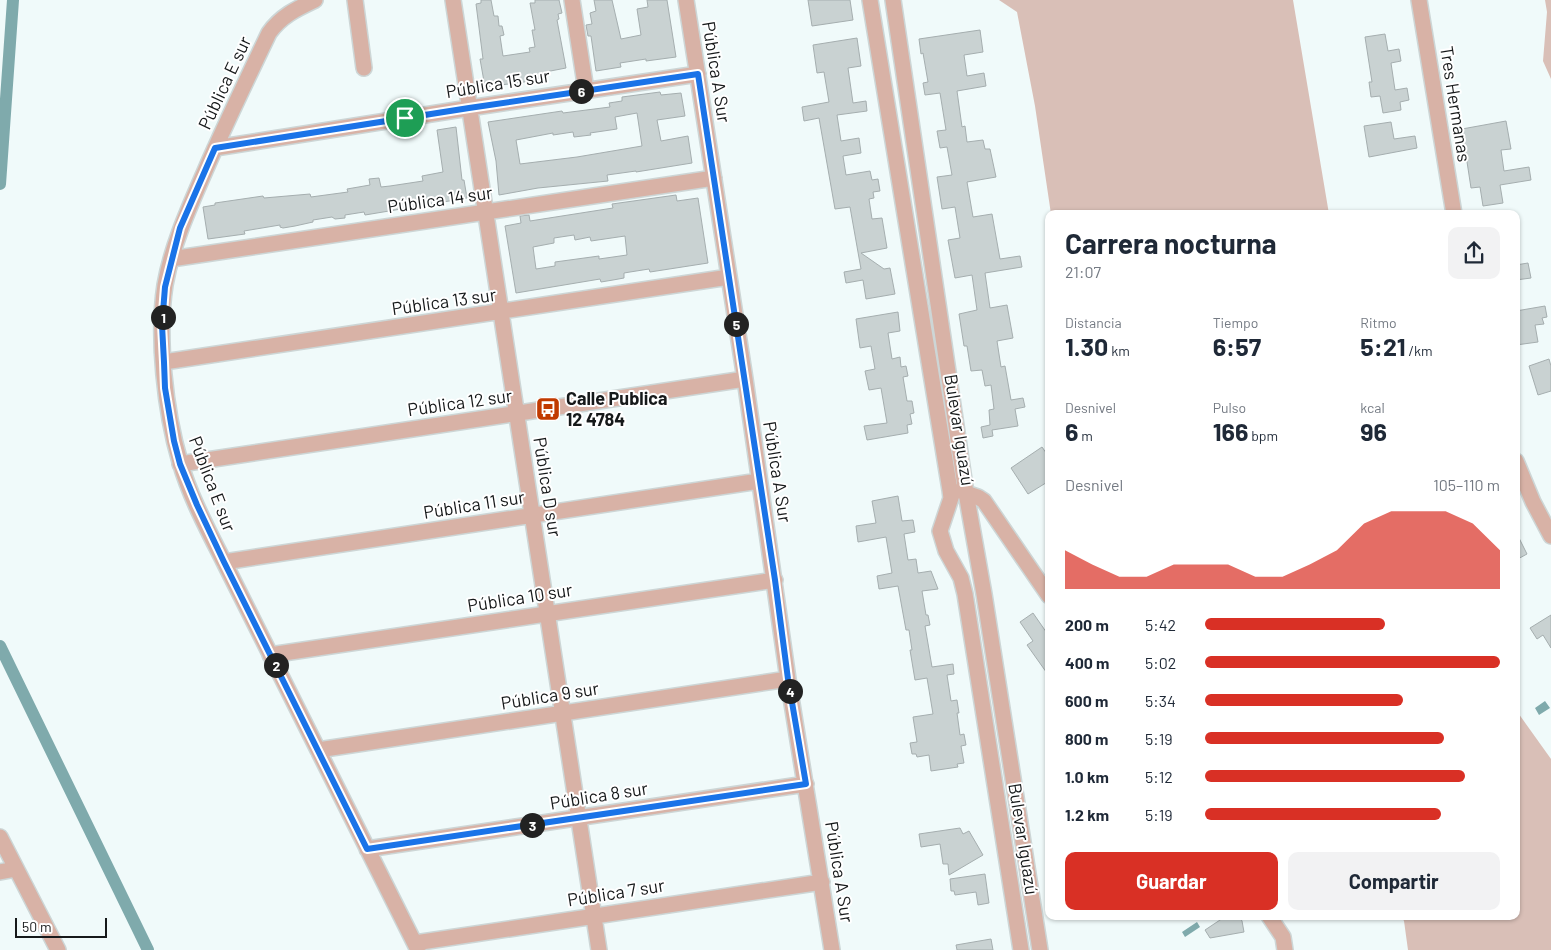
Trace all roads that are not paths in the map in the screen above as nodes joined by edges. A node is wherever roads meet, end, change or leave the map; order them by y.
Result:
1 (315, 0) edge
2 (355, 0) edge
3 (453, 0) edge
4 (572, 0) edge
5 (686, 0) edge
6 (870, 0) edge
7 (892, 0) edge
8 (1419, 0) edge
9 (364, 68) dead end
10 (698, 74) junction
11 (586, 90) junction
12 (469, 108) junction
13 (215, 148) junction
14 (714, 178) junction
15 (924, 207) junction
16 (904, 210) junction
17 (1453, 210) edge
18 (485, 213) junction
19 (171, 259) junction
20 (729, 277) junction
21 (500, 312) junction
22 (164, 362) junction
23 (745, 378) junction
24 (516, 414) junction
25 (180, 464) junction
26 (1520, 471) edge
27 (760, 481) junction
28 (950, 490) junction
29 (966, 493) junction
30 (532, 515) junction
31 (1551, 536) edge
32 (224, 562) junction
33 (980, 574) junction
34 (961, 578) junction
35 (775, 580) junction
36 (1045, 590) edge
37 (547, 612) junction
38 (270, 654) junction
39 (788, 679) junction
40 (563, 713) junction
41 (318, 750) junction
42 (806, 784) junction
43 (579, 818) junction
44 (1021, 830) junction
45 (1003, 834) junction
46 (0, 837) edge
47 (367, 849) junction
48 (16, 870) junction
49 (0, 872) edge
50 (822, 882) junction
51 (594, 916) junction
52 (1272, 920) edge
53 (417, 946) edge
54 (58, 950) edge
55 (599, 950) edge
56 (832, 950) edge
57 (1021, 950) edge
58 (1040, 950) edge
59 (1285, 950) edge

1 - 13 street, Pública E sur
2 - 9 street
3 - 12 street, Pública D sur
4 - 11 street
5 - 10 street, Pública A Sur
6 - 16 street, Bulevar Iguazú
7 - 15 street, Bulevar Iguazú
8 - 17 street, Tres Hermanas
10 - 11 street, Pública 15 sur
10 - 14 street, Pública A Sur
11 - 12 street, Pública 15 sur
12 - 13 street, Pública 15 sur
12 - 18 street, Pública D sur
13 - 19 street, Pública E sur
14 - 18 street, Pública 14 sur
14 - 20 street, Pública A Sur
15 - 16 street
15 - 29 street, Bulevar Iguazú
16 - 28 street, Bulevar Iguazú
18 - 19 street, Pública 14 sur
18 - 21 street, Pública D sur
19 - 22 street, Pública E sur
20 - 21 street, Pública 13 sur
20 - 23 street, Pública A Sur
21 - 22 street, Pública 13 sur
21 - 24 street, Pública D sur
22 - 25 street, Pública E sur
23 - 24 street, Pública 12 sur
23 - 27 street, Pública A Sur
24 - 25 street, Pública 12 sur
24 - 30 street, Pública D sur
25 - 32 street, Pública E sur
26 - 31 street
27 - 30 street, Pública 11 sur
27 - 35 street, Pública A Sur
28 - 29 street
28 - 34 street, Bulevar Iguazú
29 - 33 street, Bulevar Iguazú
29 - 36 street
30 - 32 street, Pública 11 sur
30 - 37 street, Pública D sur
32 - 38 street, Pública E sur
33 - 34 street
33 - 44 street, Bulevar Iguazú
34 - 45 street, Bulevar Iguazú
35 - 37 street, Pública 10 sur
35 - 39 street, Pública A Sur
37 - 38 street, Pública 10 sur
37 - 40 street, Pública D sur
38 - 41 street, Pública E sur
39 - 40 street, Pública 9 sur
39 - 42 street, Pública A Sur
40 - 41 street, Pública 9 sur
40 - 43 street, Pública D sur
41 - 47 street, Pública E sur
42 - 43 street, Pública 8 sur
42 - 50 street, Pública A Sur
43 - 47 street, Pública 8 sur
43 - 51 street, Pública D sur
44 - 45 street
44 - 58 street, Bulevar Iguazú
45 - 57 street, Bulevar Iguazú
46 - 48 street
47 - 53 street, Pública E sur
48 - 49 street
48 - 54 street
50 - 51 street, Pública 7 sur
50 - 56 street, Pública A Sur
51 - 53 street, Pública 7 sur
51 - 55 street, Pública D sur
52 - 59 street

